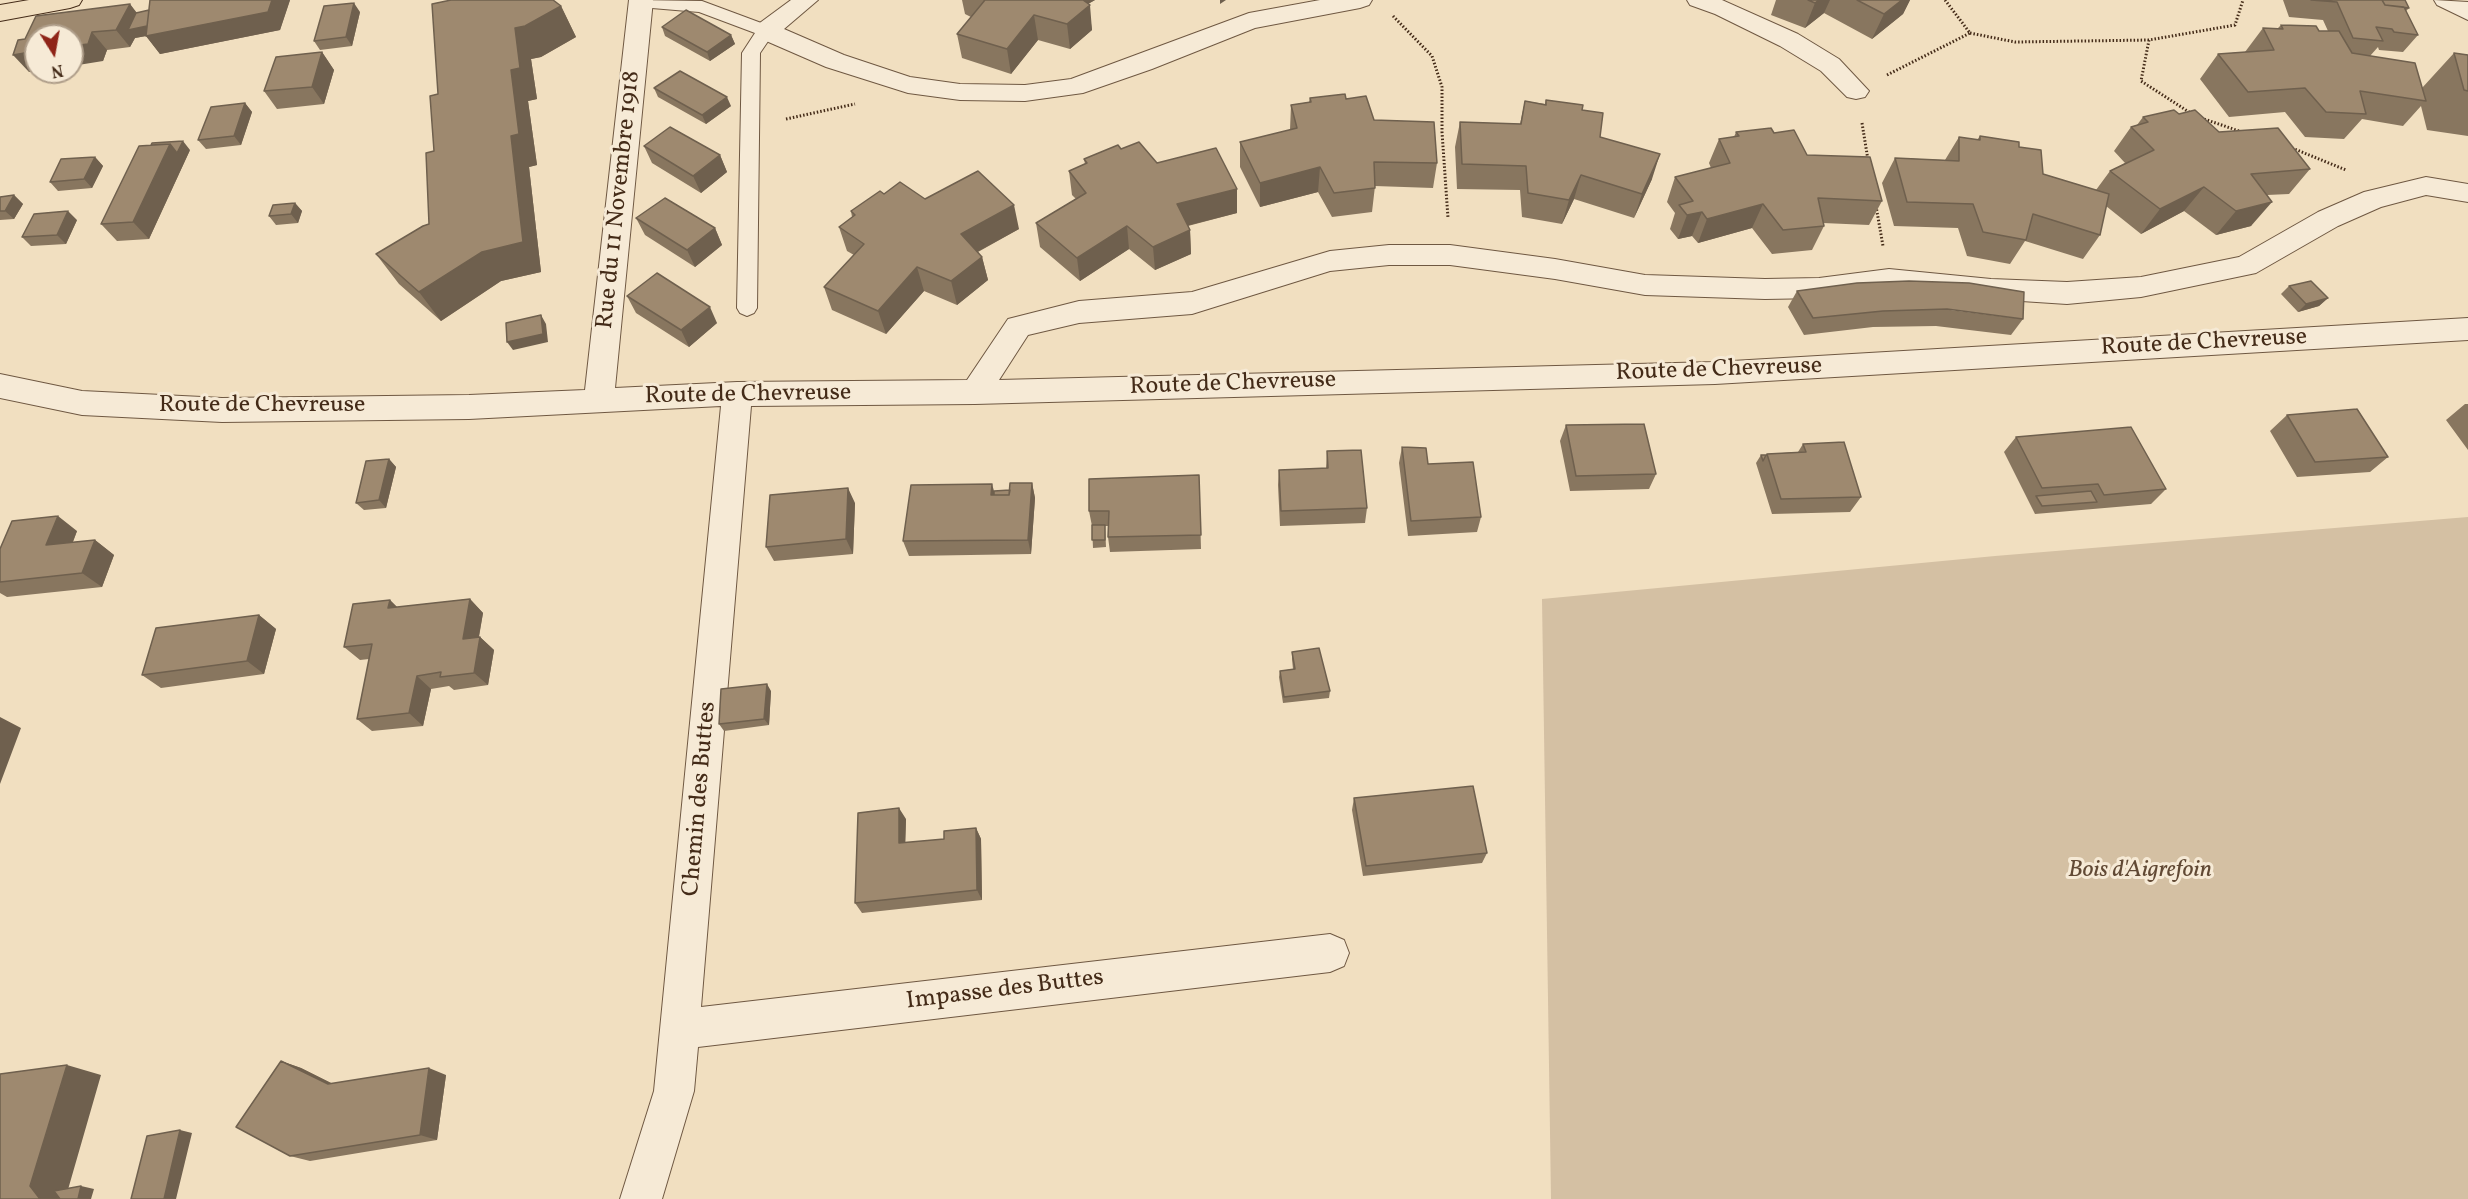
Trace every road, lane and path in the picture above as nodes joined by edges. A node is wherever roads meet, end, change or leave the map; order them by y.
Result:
1 (70, 0) edge
2 (806, 0) edge
3 (1360, 0) edge
4 (1699, 0) edge
5 (1945, 0) edge
6 (2243, 0) edge
7 (2446, 0) edge
8 (640, 1) edge
9 (1385, 9) dead end
10 (2468, 12) edge
11 (0, 13) edge
12 (766, 31) junction
13 (1970, 33) junction
14 (2150, 40) junction
15 (1856, 91) junction
16 (860, 104) dead end
17 (751, 131) junction
18 (2248, 134) edge
19 (2290, 147) edge
20 (1869, 161) edge
21 (2400, 193) junction
22 (2468, 194) edge
23 (1875, 197) edge
24 (1450, 255) junction
25 (1889, 279) junction
26 (747, 308) dead end
27 (2468, 329) edge
28 (0, 386) edge
29 (975, 392) junction
30 (737, 394) junction
31 (599, 400) junction
32 (1330, 952) dead end
33 (680, 1029) junction
34 (641, 1199) edge

1 - 11 main road
2 - 12 street
3 - 12 street
4 - 15 street
5 - 13 path
6 - 14 path
7 - 10 street
8 - 12 lane
8 - 31 street, Rue du 11 Novembre 1918
9 - 24 path
12 - 17 lane
13 - 14 path
13 - 15 path
14 - 18 path
15 - 20 path
16 - 17 path
17 - 26 lane
19 - 21 path
21 - 22 street
21 - 25 street
23 - 25 path
24 - 25 street
24 - 29 street
27 - 29 street, Route de Chevreuse
28 - 31 street, Route de Chevreuse
29 - 30 street, Route de Chevreuse
30 - 31 street, Route de Chevreuse
30 - 33 street, Chemin des Buttes
32 - 33 street, Impasse des Buttes
33 - 34 street, Chemin des Buttes

